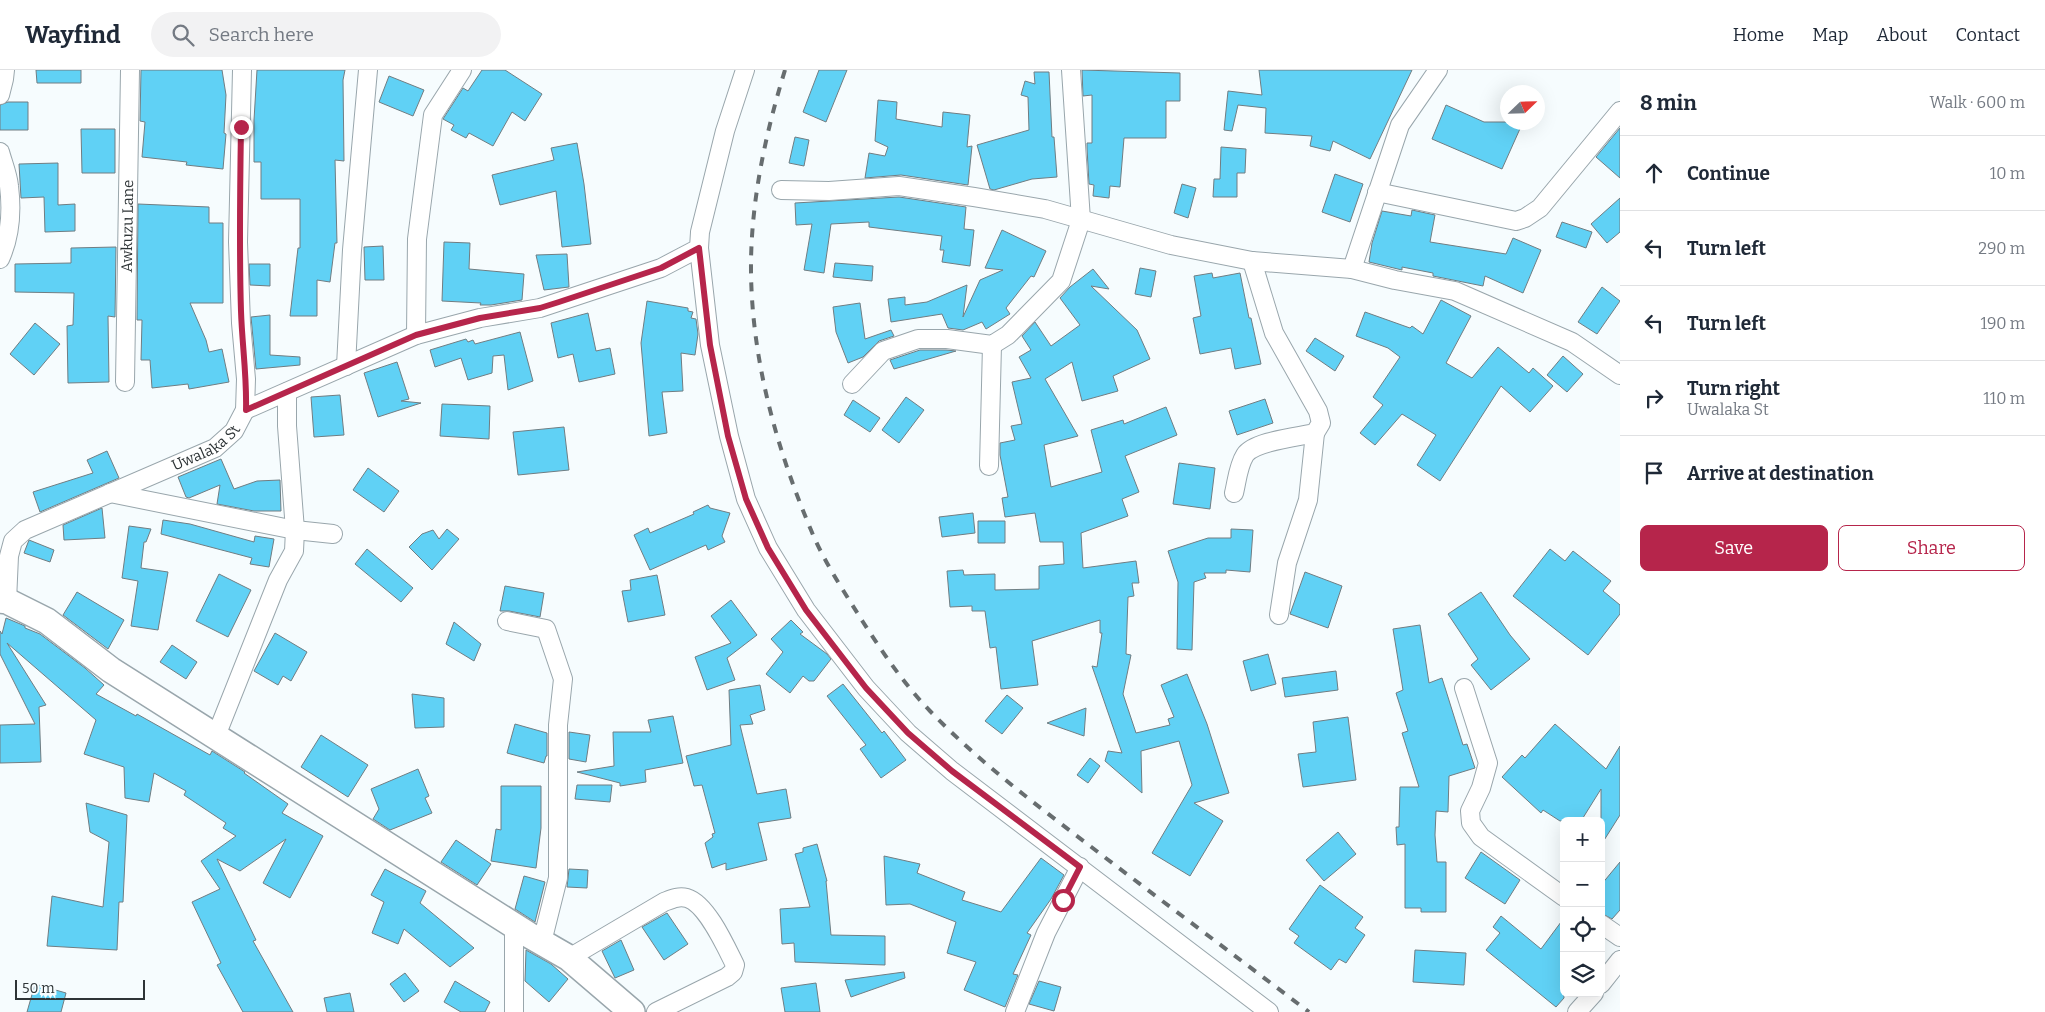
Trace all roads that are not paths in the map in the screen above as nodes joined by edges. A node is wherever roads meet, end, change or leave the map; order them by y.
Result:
1 (130, 70) edge
2 (242, 70) edge
3 (368, 70) edge
4 (462, 70) edge
5 (744, 70) edge
6 (1071, 70) edge
7 (1438, 70) edge
8 (1620, 111) edge
9 (0, 152) edge
10 (781, 190) dead end
11 (1377, 192) junction
12 (1081, 220) junction
13 (699, 248) junction
14 (0, 259) edge
15 (1252, 261) junction
16 (1352, 269) junction
17 (416, 335) junction
18 (992, 345) junction
19 (346, 366) junction
20 (1620, 375) edge
21 (124, 382) dead end
22 (852, 384) dead end
23 (287, 392) junction
24 (246, 410) junction
25 (1315, 433) junction
26 (989, 466) dead end
27 (110, 493) junction
28 (1234, 493) dead end
29 (295, 530) junction
30 (333, 534) dead end
31 (6, 536) edge
32 (3, 601) edge
33 (1279, 615) dead end
34 (507, 621) dead end
35 (1464, 688) dead end
36 (216, 736) junction
37 (1080, 867) junction
38 (1560, 894) edge
39 (514, 926) junction
40 (1605, 927) edge
41 (1620, 937) edge
42 (542, 942) junction
43 (569, 958) junction
44 (1620, 960) edge
45 (1605, 979) edge
46 (1590, 997) edge
47 (514, 1012) edge
48 (632, 1012) edge
49 (656, 1012) edge
50 (1015, 1012) edge
51 (1269, 1012) edge
52 (1577, 1012) edge

1 - 21 street, Awkuzu Lane
2 - 24 street, Uwalaka St
3 - 19 street
4 - 17 street
5 - 13 street
6 - 12 street
7 - 11 street
8 - 11 street
9 - 14 street
10 - 12 street
11 - 16 street
12 - 15 street
12 - 18 street
13 - 17 street
13 - 37 street
15 - 16 street
15 - 25 street
16 - 20 street
17 - 19 street
18 - 22 street
18 - 26 street
19 - 23 street
23 - 24 street
23 - 29 street
24 - 27 street, Uwalaka St
25 - 28 street
25 - 33 street
27 - 29 street
27 - 31 street, Uwalaka St
29 - 30 street
29 - 36 street
31 - 32 street, Uwalaka St
32 - 36 street
34 - 42 street
35 - 38 street
36 - 39 street
37 - 50 street
37 - 51 street
39 - 42 street
39 - 47 street
40 - 41 street
42 - 43 street
43 - 48 street
43 - 49 street
44 - 45 street
46 - 52 street

